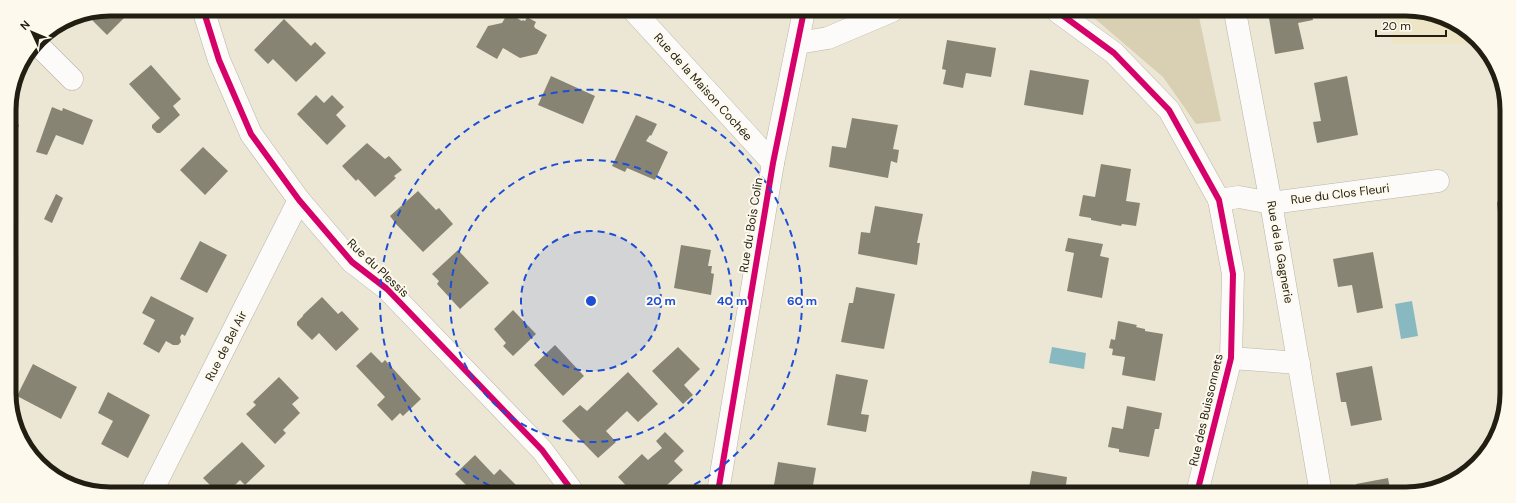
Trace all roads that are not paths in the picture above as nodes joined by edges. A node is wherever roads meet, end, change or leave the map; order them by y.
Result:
1 (205, 16) edge
2 (638, 16) edge
3 (803, 16) edge
4 (880, 16) edge
5 (1063, 16) edge
6 (1236, 16) edge
7 (798, 43) junction
8 (45, 52) edge
9 (72, 79) dead end
10 (773, 163) junction
11 (1438, 181) dead end
12 (299, 200) junction
13 (1219, 200) junction
14 (1271, 202) junction
15 (1231, 358) junction
16 (1299, 363) junction
17 (154, 487) edge
18 (569, 487) edge
19 (719, 487) edge
20 (1199, 487) edge
21 (1320, 487) edge

1 - 12 street, Rue du Plessis
2 - 10 street, Rue de la Maison Cochée
3 - 7 street, Rue du Bois Colin
4 - 7 street
5 - 13 street, Rue des Buissonnets
6 - 14 street, Rue de la Gagnerie
7 - 10 street, Rue du Bois Colin
8 - 9 street
10 - 19 street, Rue du Bois Colin
11 - 14 street, Rue du Clos Fleuri
12 - 17 street, Rue de Bel Air
12 - 18 street, Rue du Plessis
13 - 14 street, Rue du Clos Fleuri
13 - 15 street, Rue des Buissonnets
14 - 16 street, Rue de la Gagnerie
15 - 16 street
15 - 20 street, Rue des Buissonnets
16 - 21 street, Rue de la Gagnerie

